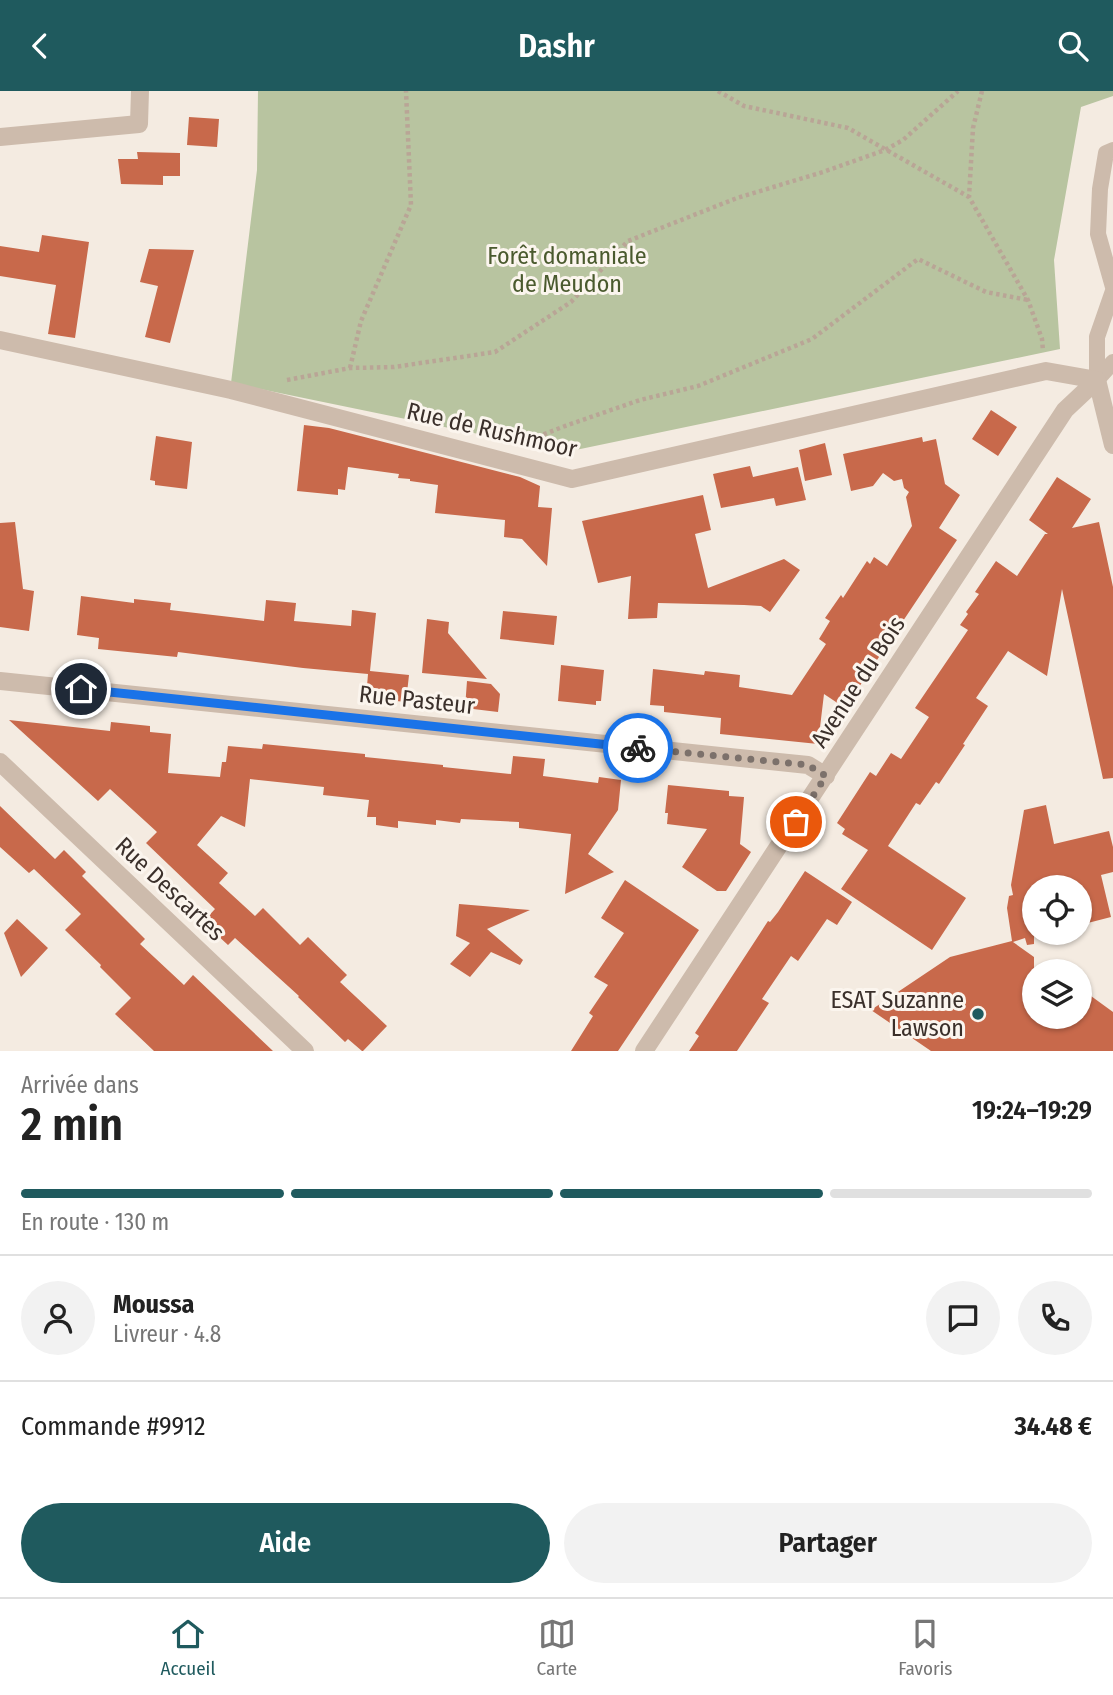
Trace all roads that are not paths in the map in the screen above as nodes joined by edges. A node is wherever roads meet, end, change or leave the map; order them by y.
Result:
1 (140, 91) edge
2 (0, 138) edge
3 (1113, 150) edge
4 (1113, 289) edge
5 (0, 340) edge
6 (1113, 362) edge
7 (1097, 380) junction
8 (1113, 445) edge
9 (0, 681) edge
10 (0, 762) edge
11 (826, 776) junction
12 (305, 1051) edge
13 (644, 1051) edge

1 - 2 street
3 - 4 lane
4 - 7 lane
5 - 7 street, Rue de Rushmoor
6 - 7 lane
7 - 8 street
7 - 11 street, Avenue du Bois
9 - 11 street, Rue Pasteur
10 - 12 street, Rue Descartes
11 - 13 street, Avenue du Bois

